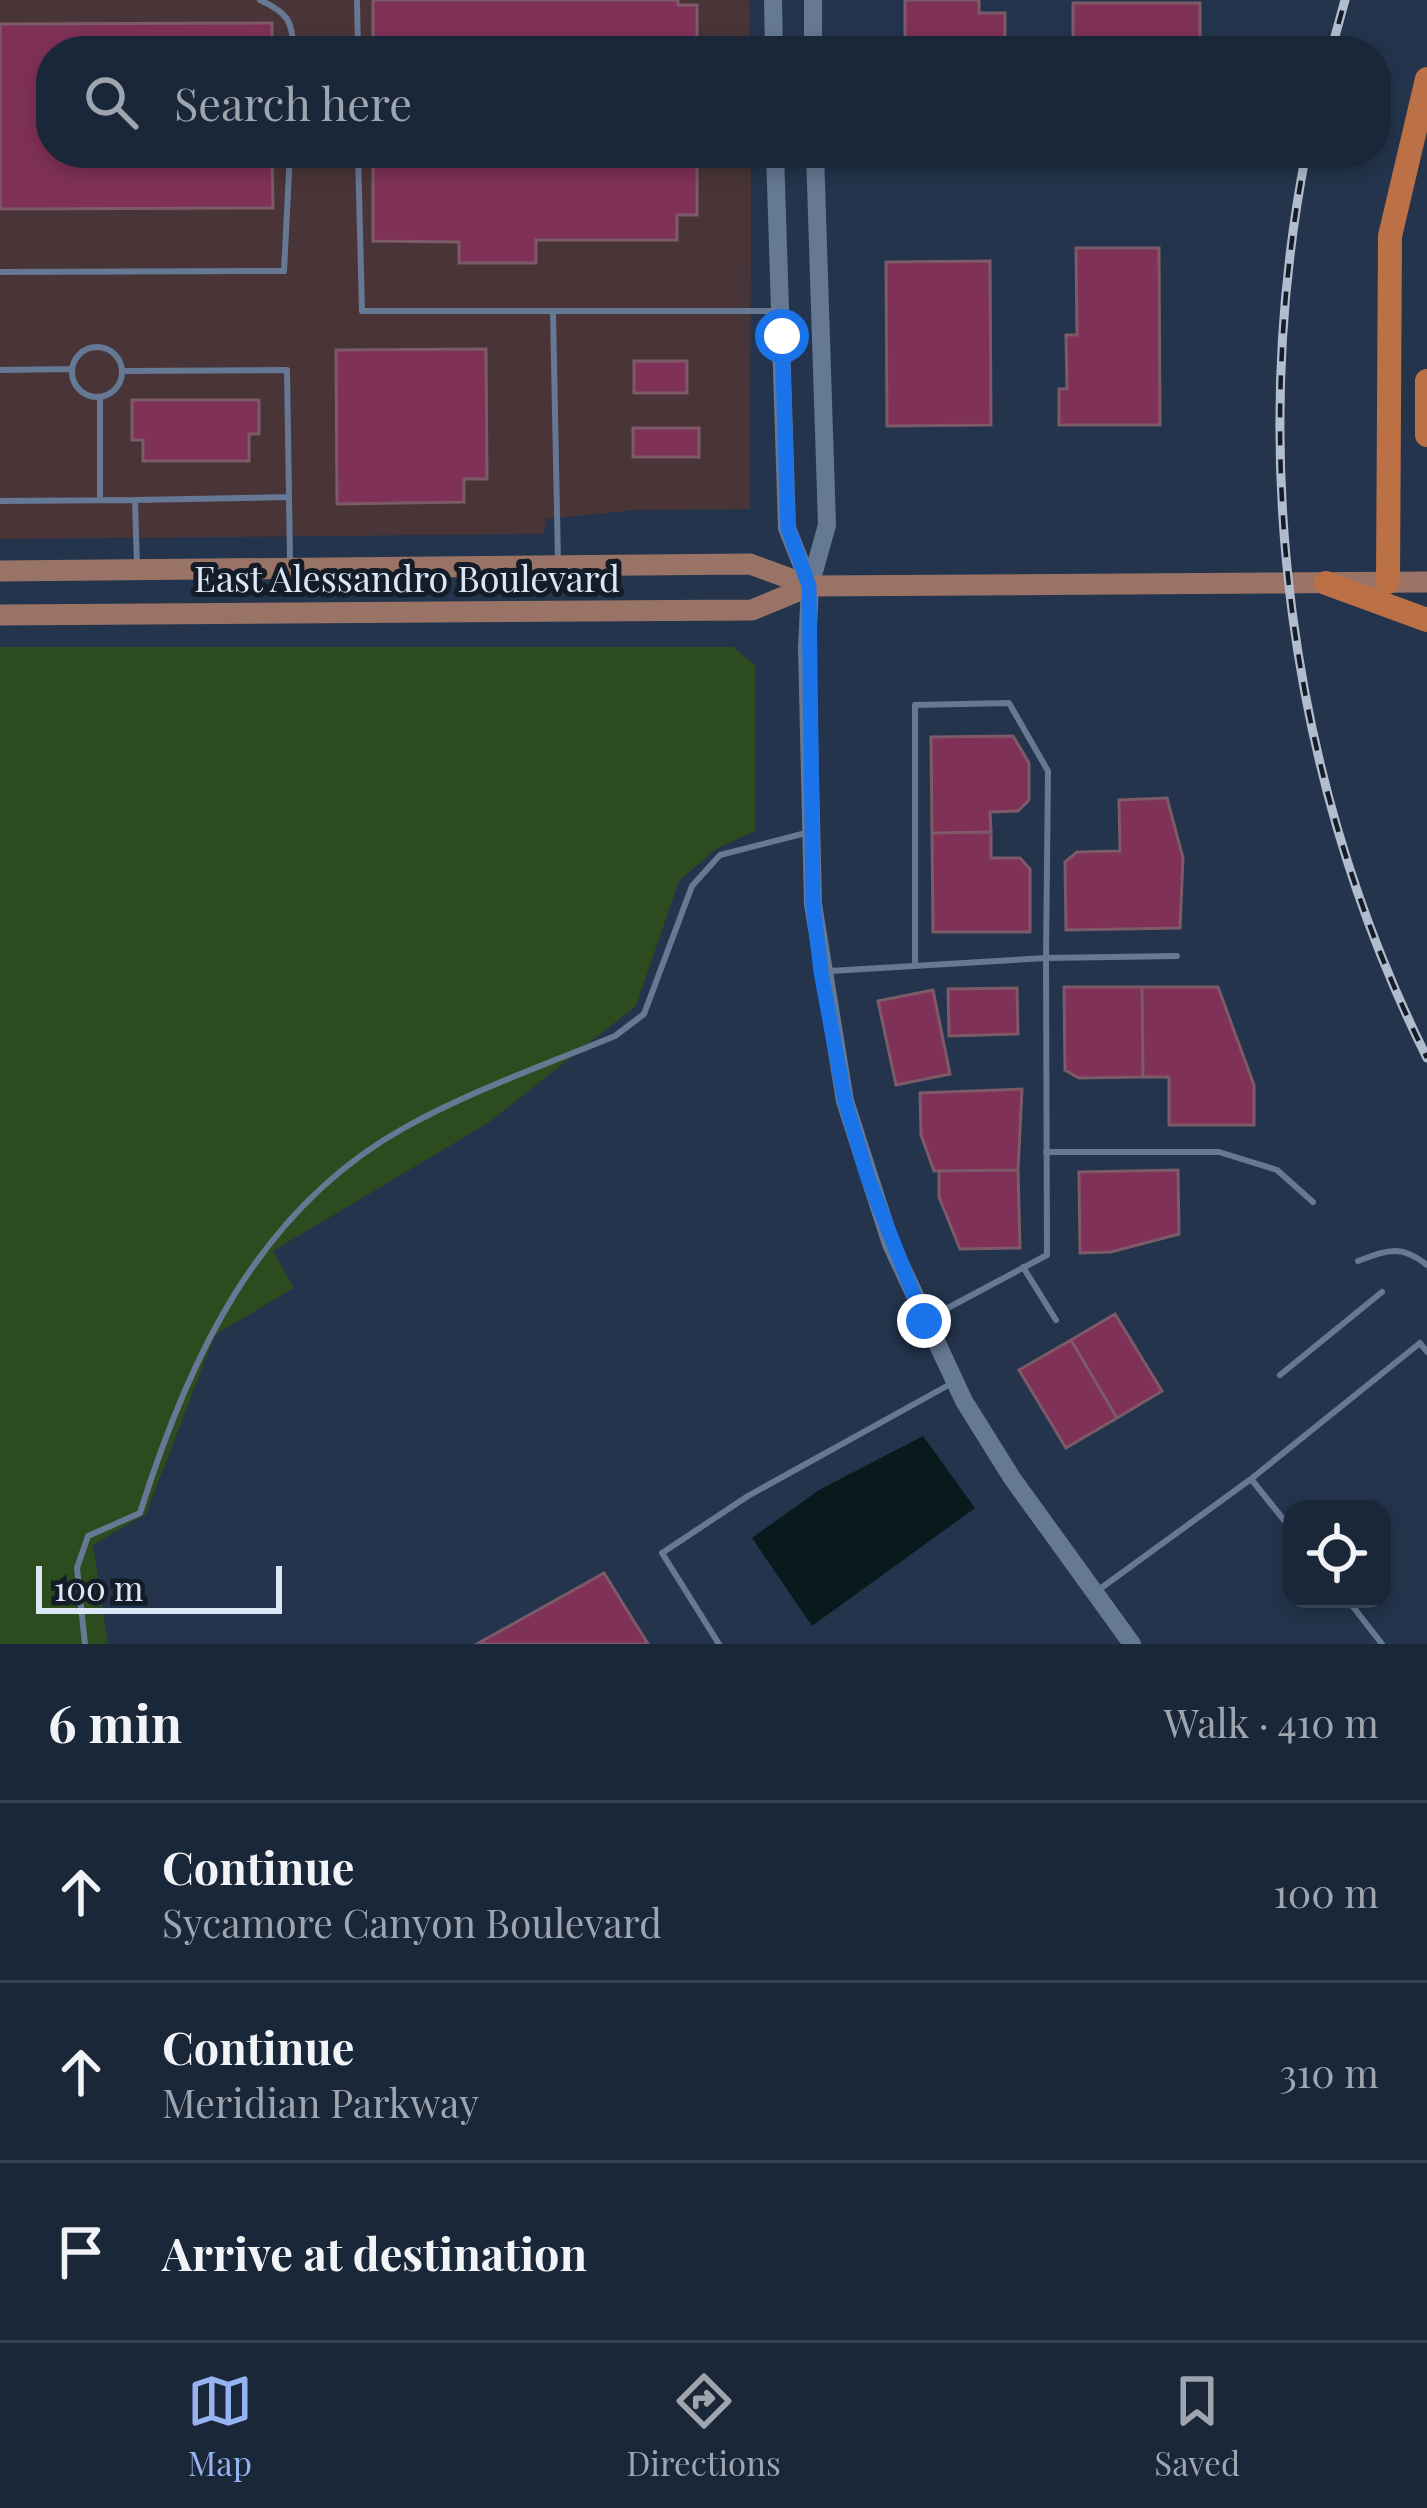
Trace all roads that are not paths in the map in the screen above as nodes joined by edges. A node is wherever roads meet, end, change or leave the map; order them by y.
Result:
1 (260, 0) edge
2 (357, 0) edge
3 (773, 0) edge
4 (813, 0) edge
5 (293, 36) edge
6 (358, 36) edge
7 (774, 36) edge
8 (813, 36) edge
9 (1427, 79) edge
10 (289, 168) edge
11 (358, 168) edge
12 (775, 168) edge
13 (815, 168) edge
14 (0, 272) edge
15 (553, 311) junction
16 (779, 311) junction
17 (72, 369) junction
18 (0, 370) edge
19 (123, 371) junction
20 (1427, 381) edge
21 (100, 398) junction
22 (1427, 436) edge
23 (289, 497) junction
24 (100, 500) junction
25 (135, 500) junction
26 (0, 501) edge
27 (558, 566) junction
28 (290, 568) junction
29 (137, 570) junction
30 (0, 571) edge
31 (1388, 582) junction
32 (1422, 582) edge
33 (1326, 583) junction
34 (809, 586) junction
35 (0, 615) edge
36 (1427, 620) edge
37 (812, 832) junction
38 (1178, 956) dead end
39 (1046, 958) junction
40 (916, 963) junction
41 (821, 972) junction
42 (1046, 1153) junction
43 (1313, 1202) dead end
44 (1358, 1261) dead end
45 (1427, 1265) edge
46 (1023, 1267) junction
47 (1382, 1292) dead end
48 (1056, 1320) dead end
49 (924, 1321) junction
50 (1427, 1352) edge
51 (1280, 1376) dead end
52 (954, 1382) junction
53 (1251, 1479) junction
54 (1283, 1519) edge
55 (1094, 1593) junction
56 (1354, 1608) edge
57 (85, 1644) edge
58 (719, 1644) edge
59 (1132, 1644) edge
60 (1382, 1644) edge

1 - 5 lane
2 - 6 lane
3 - 7 main road
4 - 8 main road
9 - 31 highway
10 - 14 lane
11 - 15 lane
12 - 16 main road
13 - 34 main road
15 - 16 lane
15 - 27 lane
16 - 34 main road
17 - 18 lane
17 - 19 lane
17 - 21 lane
19 - 21 lane
19 - 23 lane
20 - 22 highway
21 - 24 lane
23 - 25 lane
23 - 28 lane
24 - 25 lane
24 - 26 lane
25 - 29 lane
27 - 28 main road, East Alessandro Boulevard
27 - 34 main road, East Alessandro Boulevard
28 - 29 main road, East Alessandro Boulevard
29 - 30 main road, East Alessandro Boulevard
31 - 32 main road, East Alessandro Boulevard
31 - 33 main road, East Alessandro Boulevard
33 - 34 main road, East Alessandro Boulevard
33 - 36 highway
34 - 35 main road, East Alessandro Boulevard
34 - 37 main road
37 - 41 main road
37 - 57 lane
38 - 39 lane
39 - 40 lane
39 - 40 lane
39 - 42 lane
40 - 41 lane
41 - 49 main road
42 - 43 lane
42 - 46 lane
44 - 45 lane
46 - 48 lane
46 - 49 lane
47 - 51 lane
49 - 52 main road
50 - 53 lane
52 - 55 main road
52 - 58 lane
53 - 54 lane
53 - 55 lane
55 - 59 main road
56 - 60 lane

